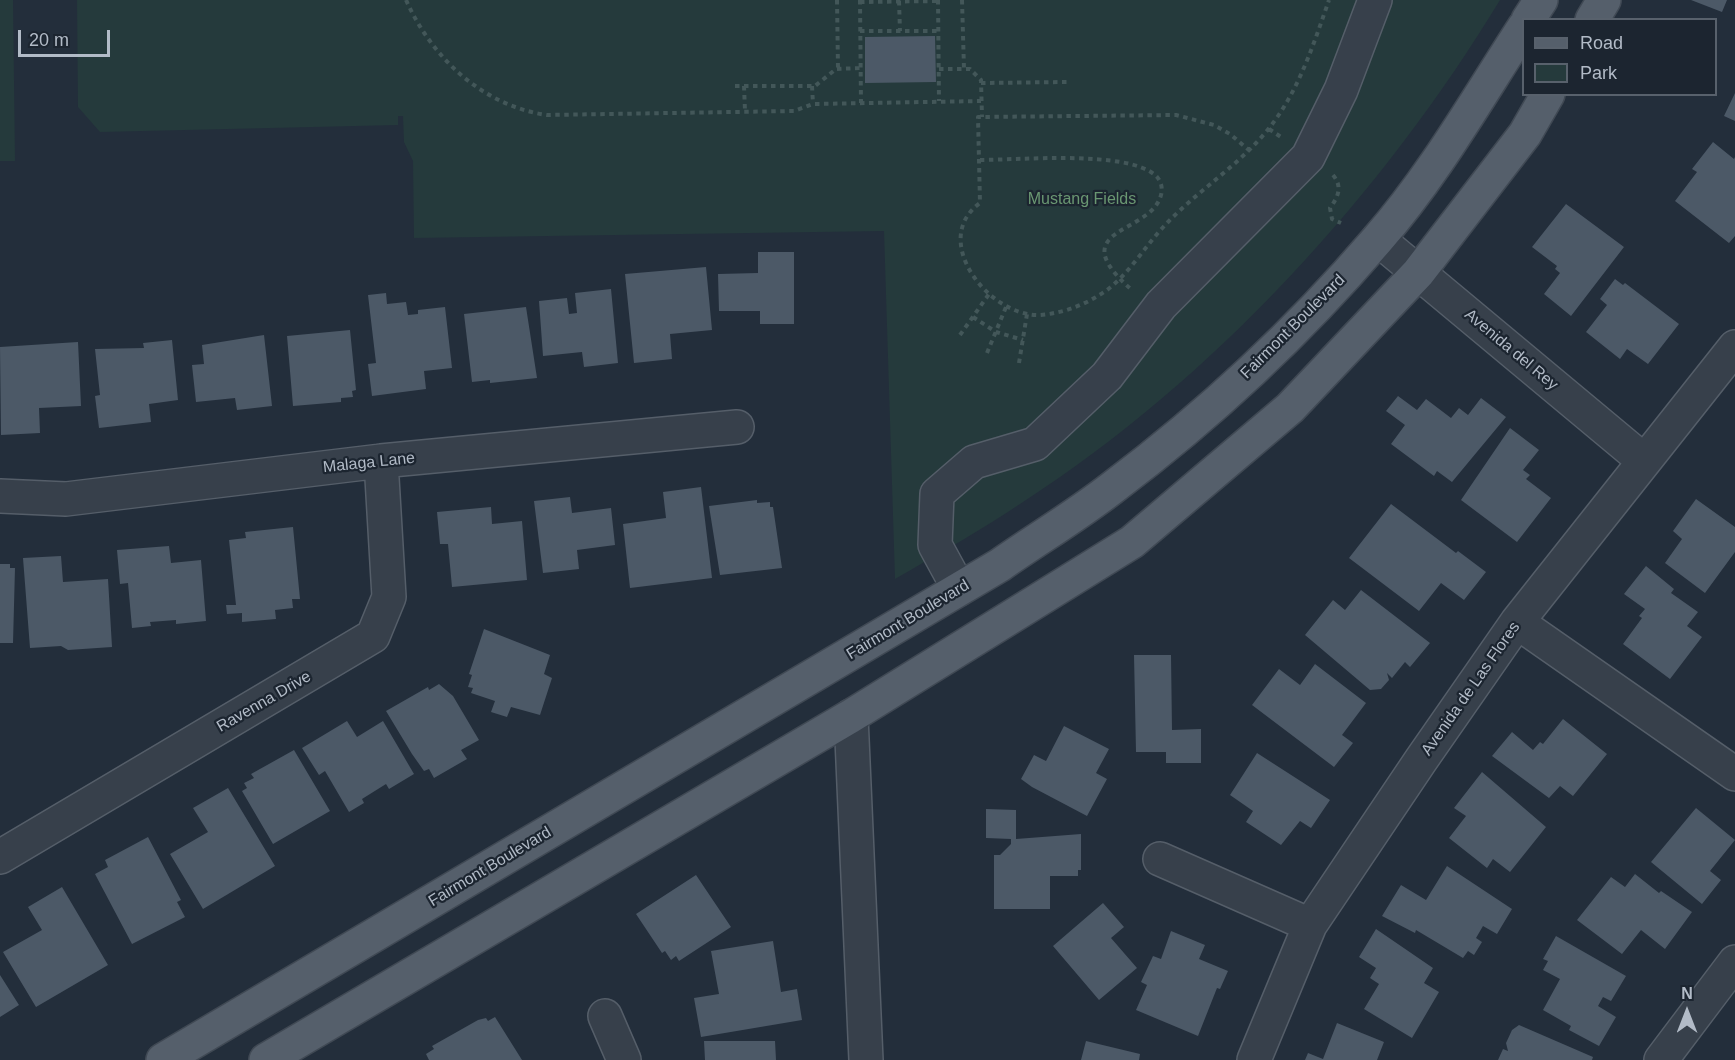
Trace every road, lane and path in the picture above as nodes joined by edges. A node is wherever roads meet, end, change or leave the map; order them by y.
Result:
1 (406, 0) edge
2 (837, 0) edge
3 (938, 0) edge
4 (962, 0) edge
5 (1329, 0) edge
6 (1375, 0) edge
7 (1541, 0) edge
8 (1604, 0) edge
9 (860, 1) edge
10 (899, 1) edge
11 (1529, 18) edge
12 (1593, 18) edge
13 (1522, 30) edge
14 (860, 31) junction
15 (900, 31) junction
16 (938, 31) junction
17 (861, 68) junction
18 (838, 69) junction
19 (939, 69) junction
20 (964, 69) junction
21 (1067, 82) dead end
22 (981, 83) junction
23 (735, 86) dead end
24 (744, 86) junction
25 (812, 86) junction
26 (1547, 96) edge
27 (939, 101) junction
28 (981, 101) junction
29 (861, 104) junction
30 (813, 105) junction
31 (745, 111) junction
32 (982, 117) junction
33 (1250, 152) junction
34 (979, 160) junction
35 (1329, 171) dead end
36 (1341, 223) dead end
37 (1378, 239) junction
38 (1418, 273) junction
39 (1119, 278) junction
40 (989, 294) junction
41 (1140, 296) dead end
42 (1006, 307) junction
43 (1027, 314) junction
44 (973, 317) junction
45 (996, 332) junction
46 (960, 335) dead end
47 (1023, 340) junction
48 (1735, 347) edge
49 (987, 353) dead end
50 (1019, 363) dead end
51 (738, 427) dead end
52 (1643, 460) junction
53 (381, 461) junction
54 (0, 496) edge
55 (959, 589) junction
56 (1517, 622) junction
57 (851, 716) junction
58 (1735, 774) edge
59 (0, 857) edge
60 (1160, 859) dead end
61 (1310, 925) junction
62 (1735, 962) edge
63 (605, 1016) dead end
64 (163, 1060) edge
65 (266, 1060) edge
66 (624, 1060) edge
67 (866, 1060) edge
68 (1254, 1060) edge
69 (1661, 1060) edge

1 - 31 path
2 - 18 path
3 - 10 path
3 - 16 path
4 - 20 path
5 - 33 path
6 - 55 street
7 - 11 main road
8 - 12 main road
9 - 10 path
9 - 14 path
10 - 15 path
13 - 37 main road, Fairmont Boulevard
14 - 15 path
14 - 17 path
15 - 16 path
16 - 19 path
17 - 18 path
17 - 29 path
18 - 25 path
19 - 20 path
19 - 27 path
20 - 22 path
21 - 22 path
22 - 28 path
23 - 24 path
24 - 25 path
24 - 31 path
25 - 30 path
26 - 38 main road
27 - 28 path
27 - 29 path
28 - 32 path
29 - 30 path
30 - 31 path
32 - 33 path
32 - 34 path
33 - 39 path
34 - 39 path
34 - 40 path
35 - 36 path
37 - 38 street, Avenida del Rey
37 - 55 main road, Fairmont Boulevard
38 - 52 street, Avenida del Rey
38 - 57 main road
39 - 41 path
39 - 43 path
40 - 42 path
40 - 44 path
42 - 43 path
42 - 45 path
43 - 47 path
44 - 45 path
44 - 46 path
45 - 47 path
45 - 49 path
47 - 50 path
48 - 52 street, Avenida de Las Flores
51 - 53 street, Malaga Lane
52 - 56 street, Avenida de Las Flores
53 - 54 street, Malaga Lane
53 - 59 street, Ravenna Drive
55 - 64 main road, Fairmont Boulevard
56 - 58 street
56 - 61 street, Avenida de Las Flores
57 - 65 main road
57 - 67 street
60 - 61 street
61 - 68 street, Avenida de Las Flores
62 - 69 street
63 - 66 street

